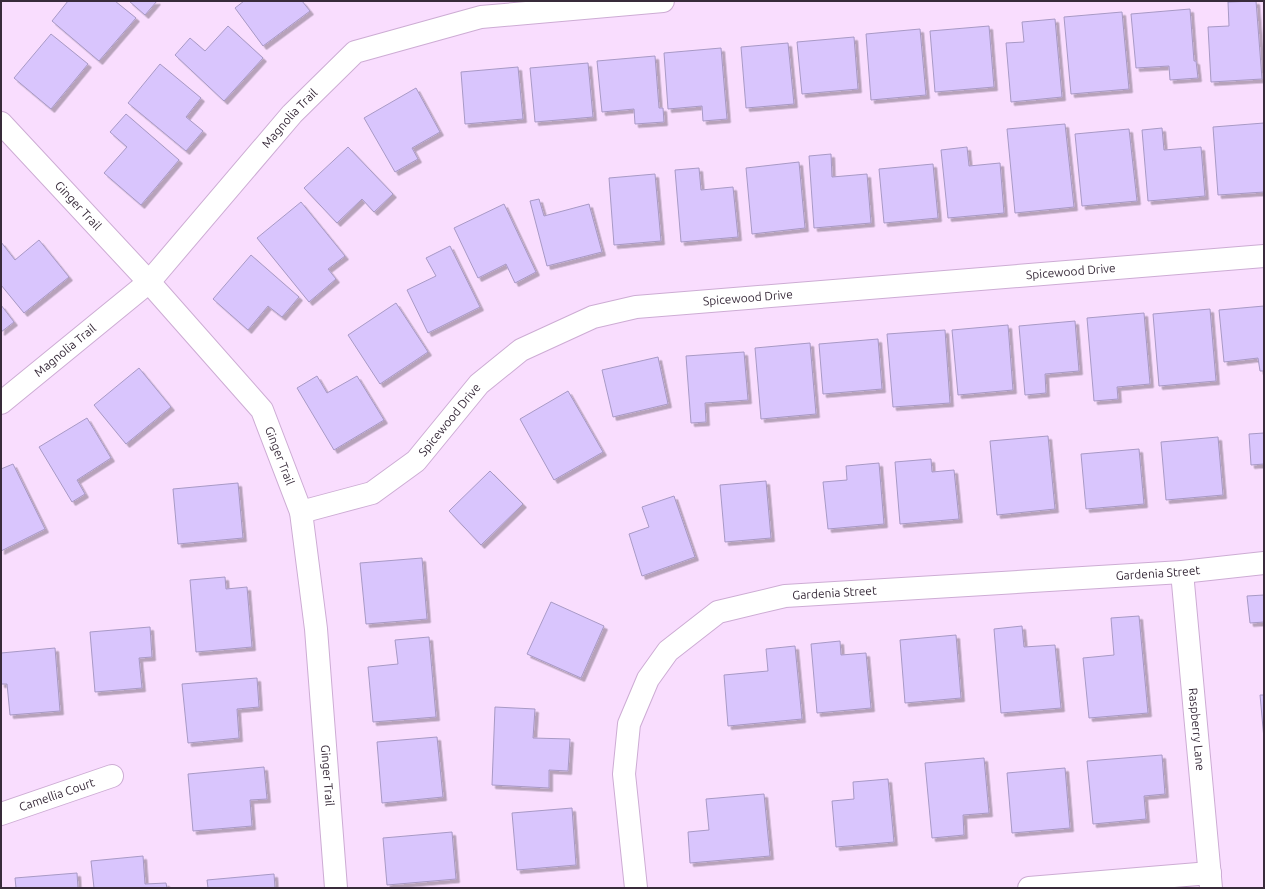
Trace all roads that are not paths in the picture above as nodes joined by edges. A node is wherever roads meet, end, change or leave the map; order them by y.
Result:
1 (663, 1) edge
2 (480, 9) edge
3 (1, 123) edge
4 (1264, 256) edge
5 (149, 282) junction
6 (1, 403) edge
7 (301, 512) junction
8 (1264, 563) edge
9 (1182, 572) junction
10 (112, 776) dead end
11 (1, 814) edge
12 (1210, 881) edge
13 (336, 888) edge
14 (636, 888) edge
15 (1029, 888) edge

1 - 2 street, Magnolia Trail
2 - 5 street, Magnolia Trail
3 - 5 street, Ginger Trail
4 - 7 street, Spicewood Drive
5 - 6 street, Magnolia Trail
5 - 7 street, Ginger Trail
7 - 13 street, Ginger Trail
8 - 9 street, Gardenia Street
9 - 12 street, Raspberry Lane
9 - 14 street, Gardenia Street
10 - 11 street, Camellia Court
12 - 15 street

